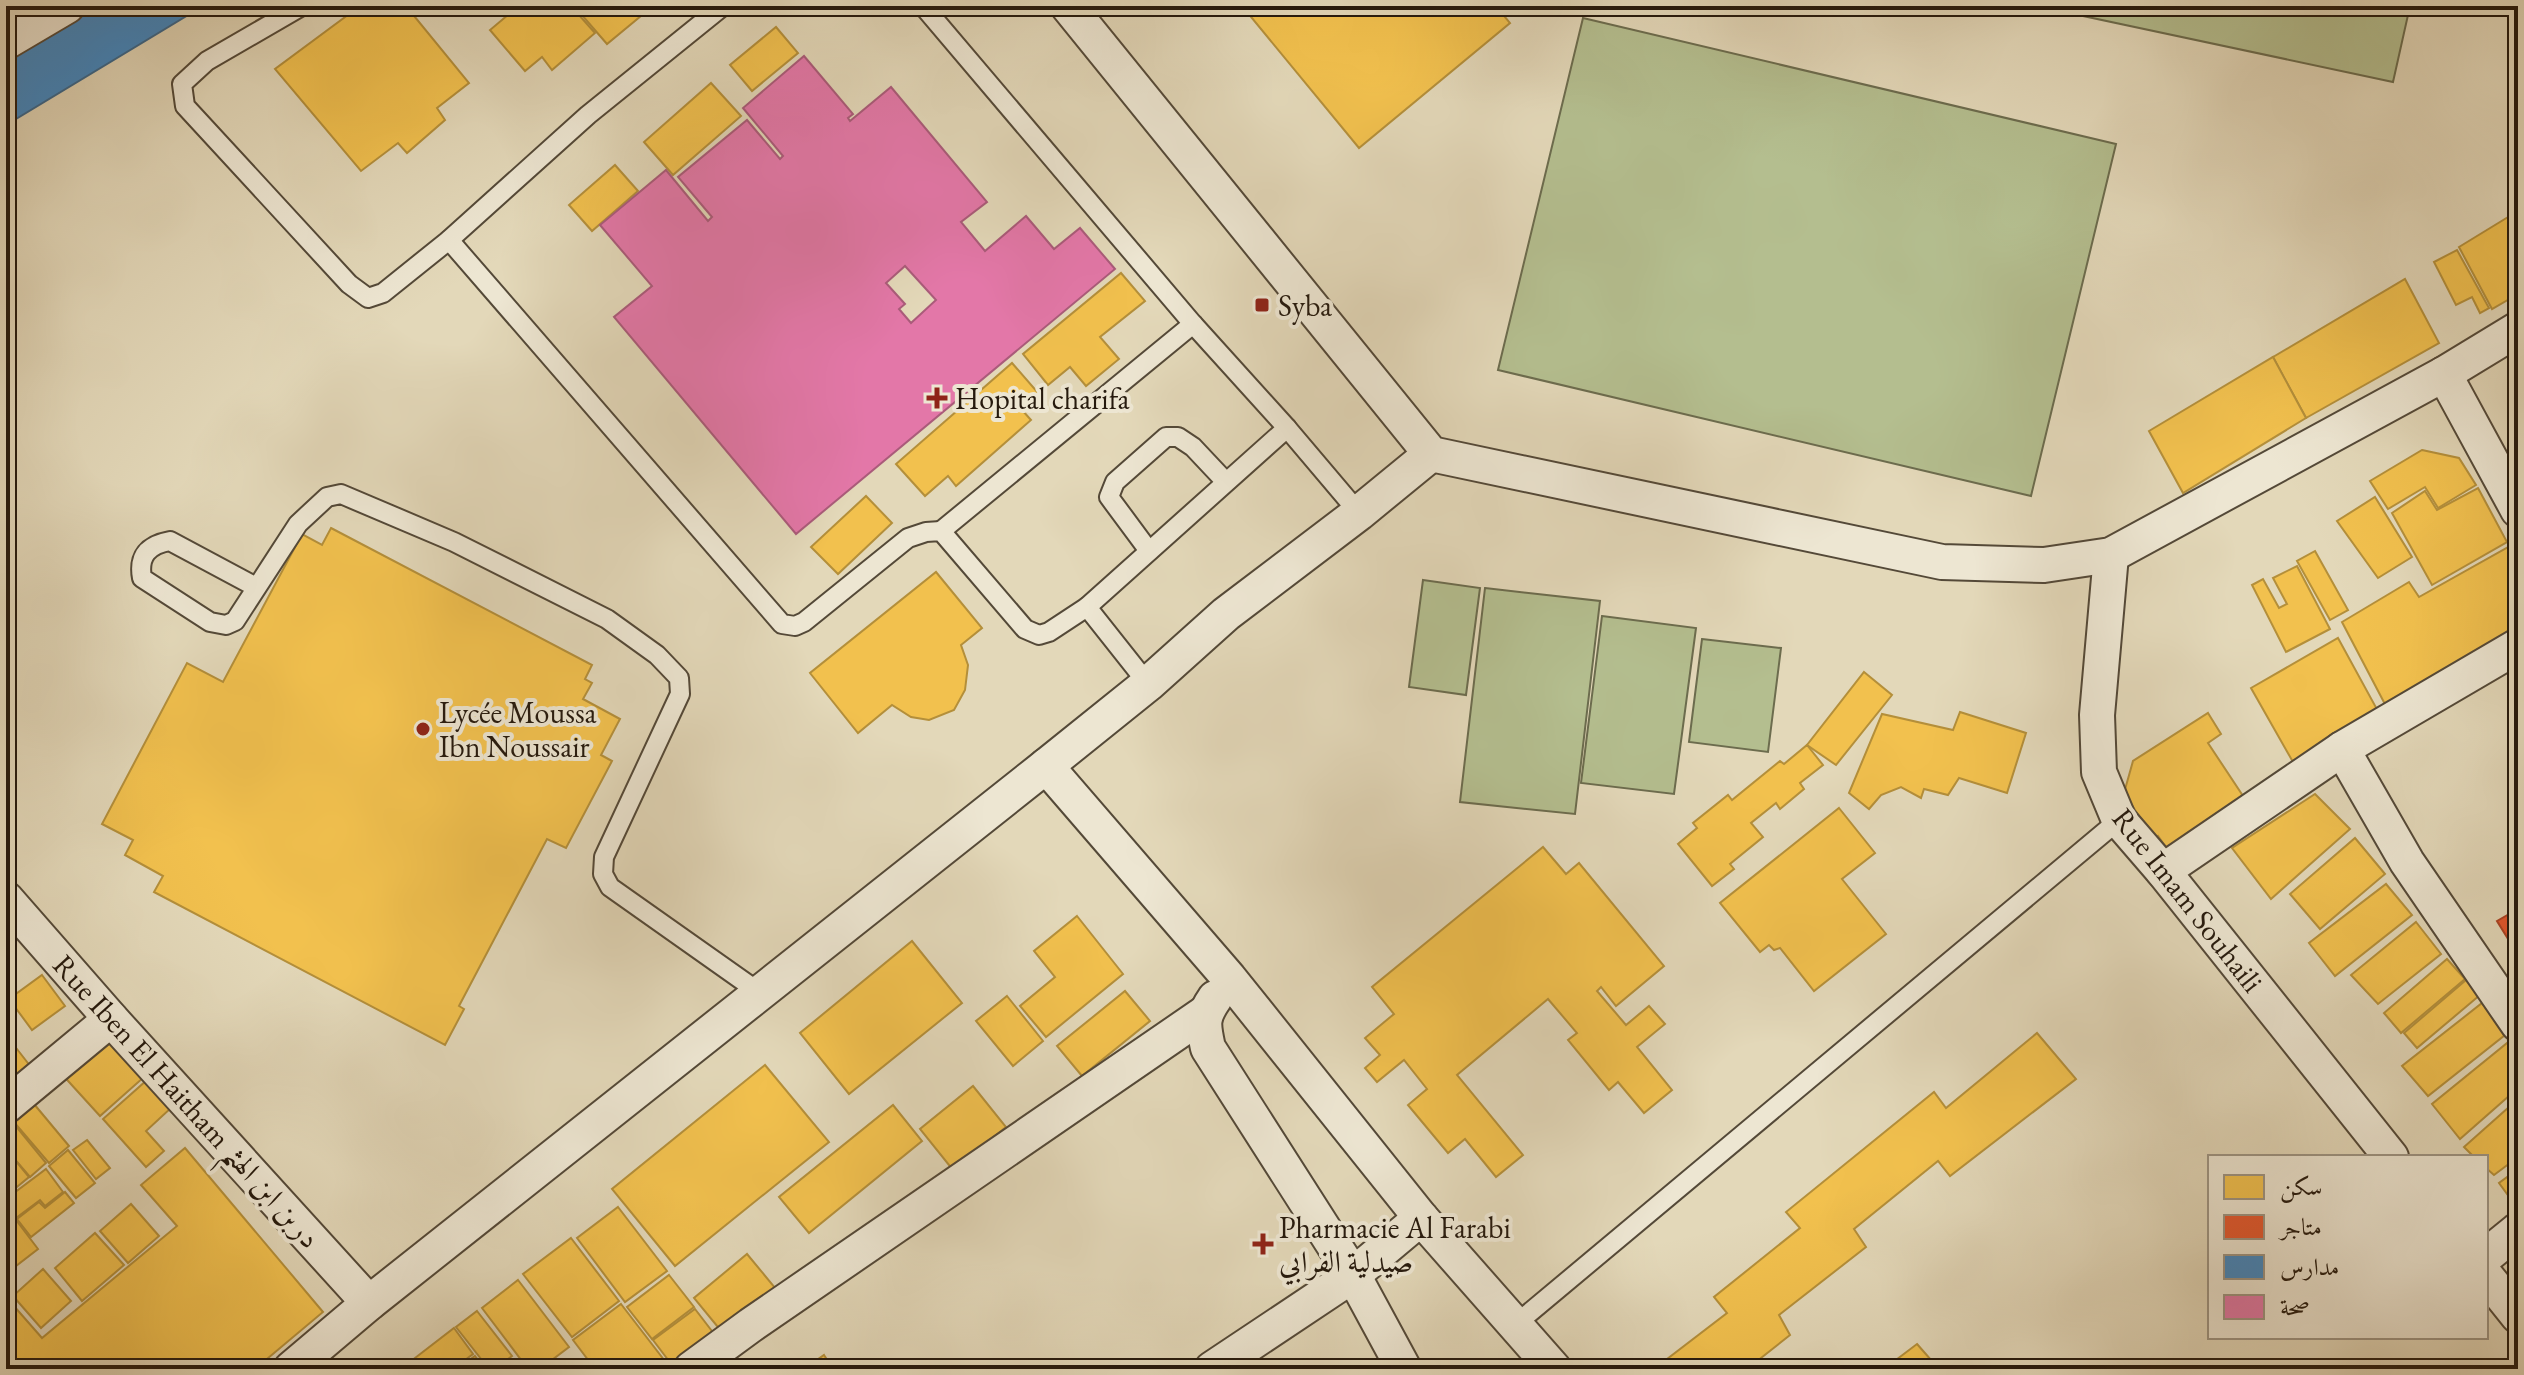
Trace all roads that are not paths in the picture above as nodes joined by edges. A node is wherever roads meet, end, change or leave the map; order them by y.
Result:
1 (67, 6) edge
2 (302, 6) edge
3 (723, 6) edge
4 (923, 6) edge
5 (1068, 6) edge
6 (6, 42) edge
7 (449, 240) junction
8 (1193, 324) junction
9 (2518, 329) edge
10 (2444, 374) junction
11 (1287, 428) junction
12 (1431, 454) junction
13 (1225, 481) junction
14 (2518, 510) edge
15 (1359, 513) junction
16 (941, 531) junction
17 (1149, 551) junction
18 (2111, 555) junction
19 (256, 587) junction
20 (1087, 607) junction
21 (2518, 646) edge
22 (1148, 684) junction
23 (2342, 749) junction
24 (1046, 766) junction
25 (2119, 820) junction
26 (2163, 871) junction
27 (6, 899) edge
28 (1229, 978) junction
29 (760, 993) junction
30 (1205, 1013) junction
31 (111, 1019) junction
32 (2518, 1024) edge
33 (6, 1106) edge
34 (2389, 1155) edge
35 (1421, 1218) junction
36 (2518, 1230) edge
37 (2488, 1254) edge
38 (1353, 1275) junction
39 (2488, 1278) edge
40 (369, 1303) junction
41 (2518, 1316) edge
42 (1516, 1324) junction
43 (291, 1369) edge
44 (691, 1369) edge
45 (1212, 1369) edge
46 (1404, 1369) edge
47 (1554, 1369) edge

1 - 6 street
2 - 7 lane
3 - 7 lane
4 - 8 lane
5 - 12 street
7 - 16 lane
8 - 11 lane
8 - 16 lane
9 - 10 street
10 - 14 street
10 - 18 street
11 - 13 lane
11 - 15 lane
12 - 15 street
12 - 18 street
13 - 17 lane
13 - 17 lane
15 - 22 street
16 - 20 lane
17 - 20 lane
18 - 25 street, Rue Imam Souhaili
19 - 19 lane
19 - 29 lane
20 - 22 lane
21 - 23 street
22 - 24 street
23 - 26 street
23 - 32 street
24 - 28 street
24 - 29 street
25 - 26 street, Rue Imam Souhaili
25 - 42 lane
26 - 34 street, Rue Imam Souhaili
27 - 31 street, Rue Iben El Haitham دربن ابن الهثم
28 - 30 street
28 - 35 street
29 - 40 street
30 - 38 street
30 - 44 street
31 - 33 street
31 - 40 street, Rue Iben El Haitham دربن ابن الهثم
35 - 38 street
35 - 42 street
36 - 37 street
38 - 45 street
38 - 46 street
39 - 41 street
40 - 43 street
42 - 47 street

